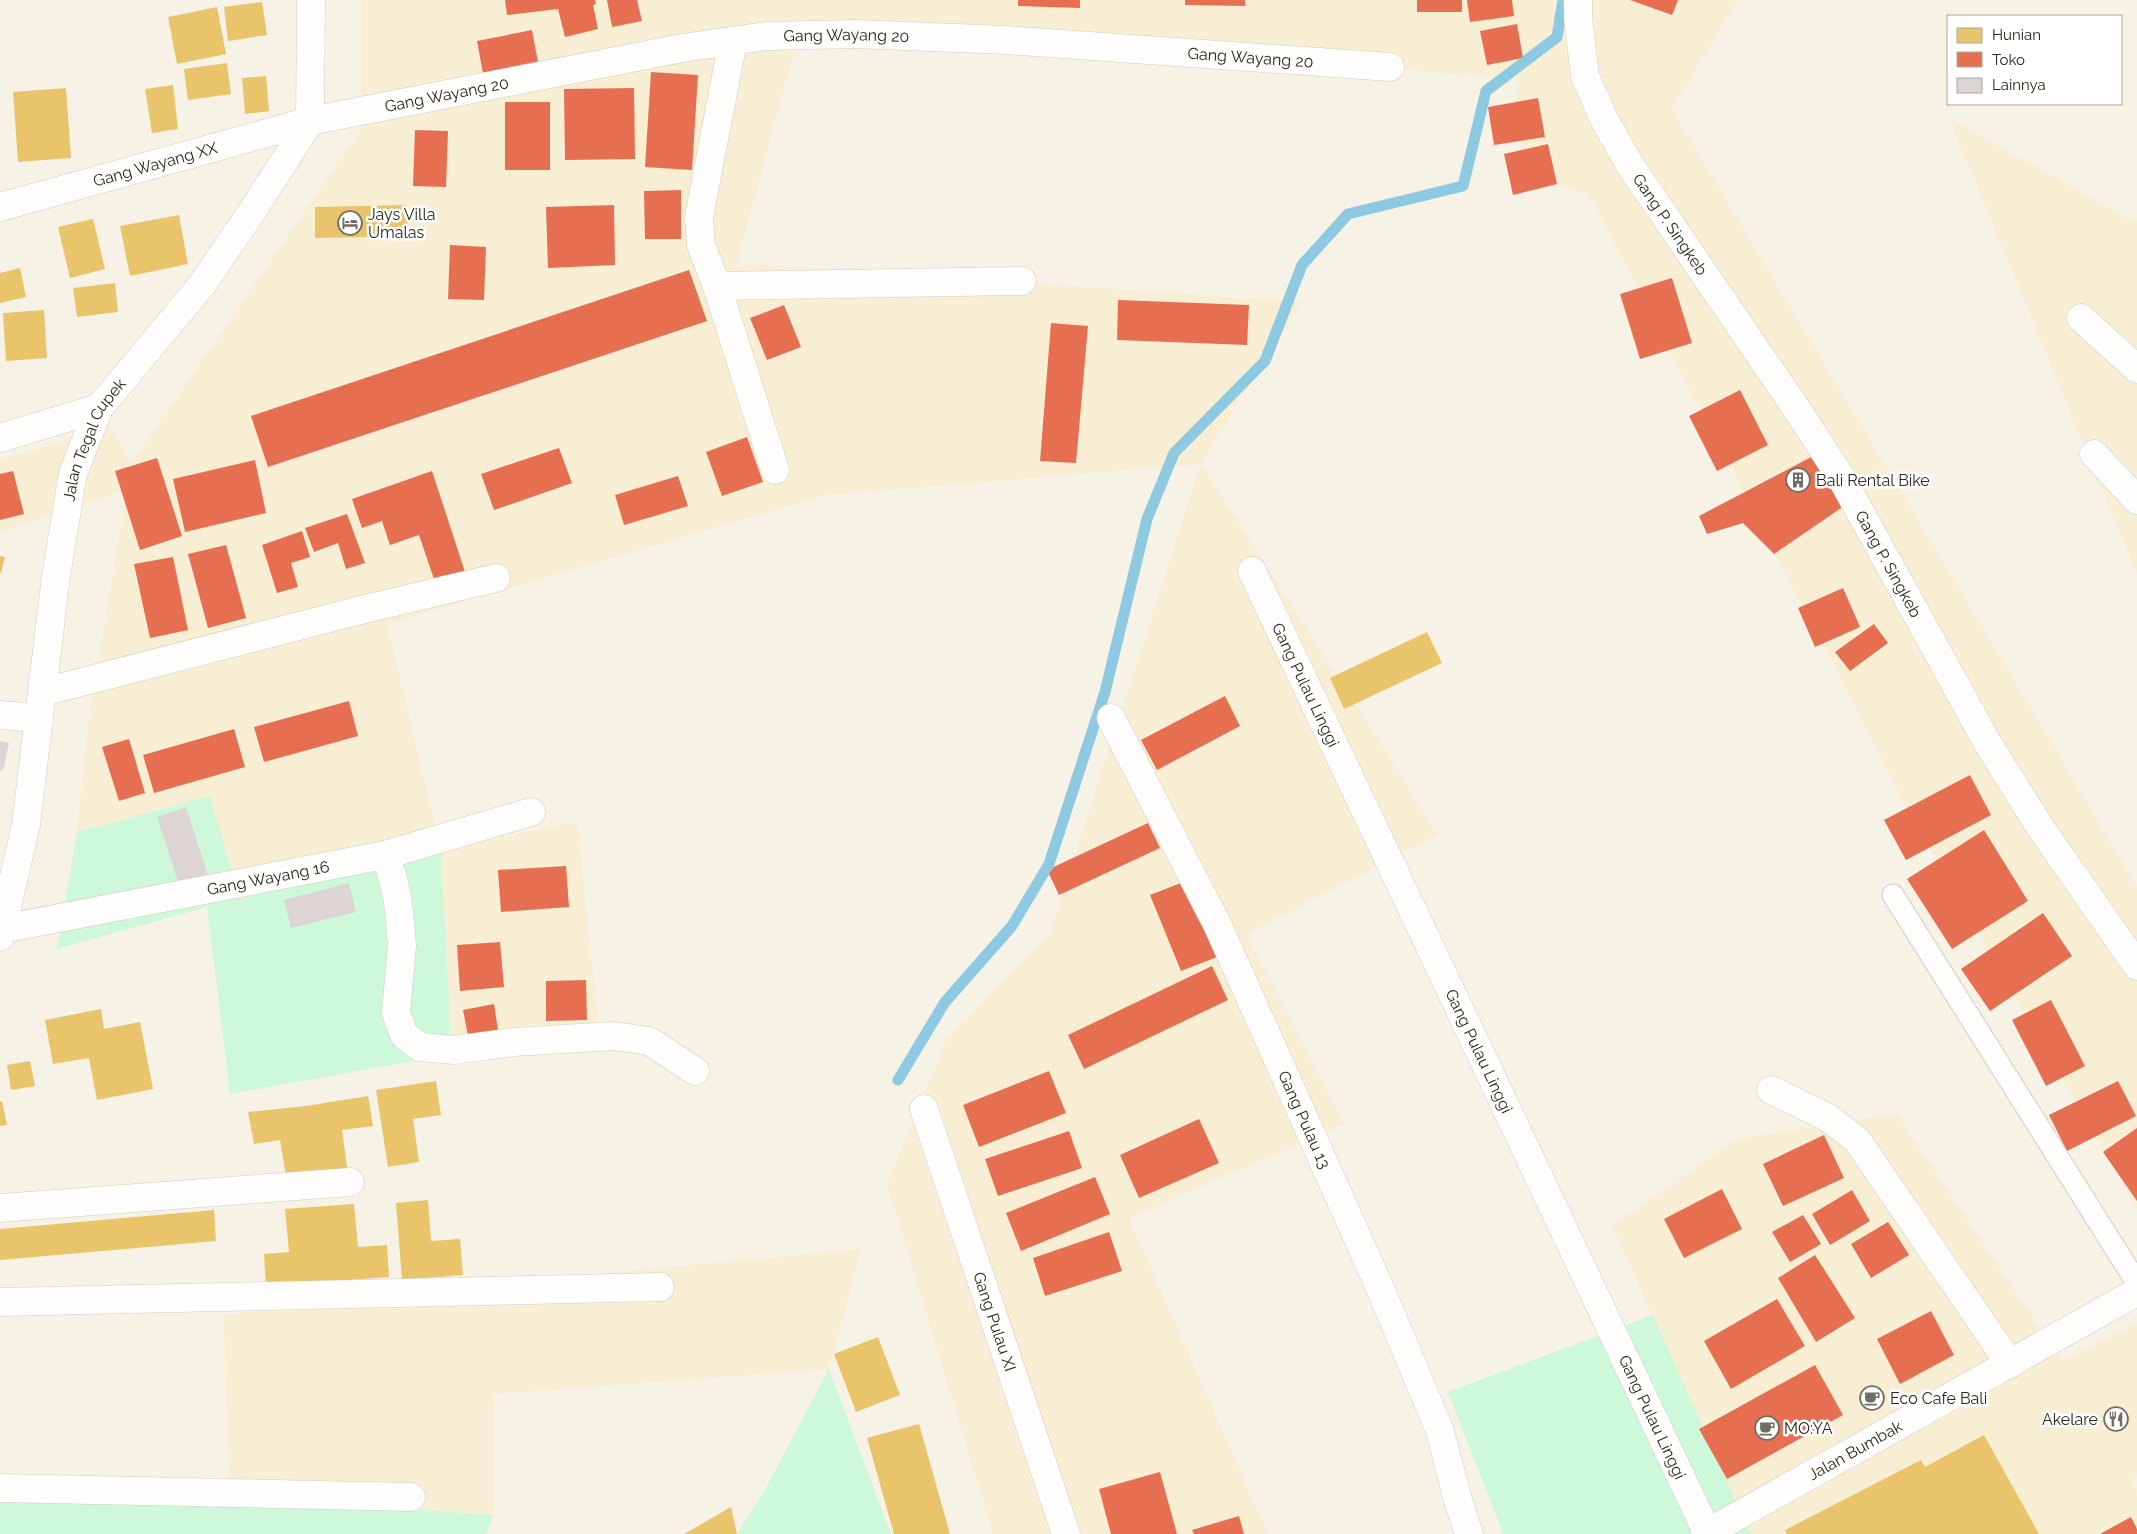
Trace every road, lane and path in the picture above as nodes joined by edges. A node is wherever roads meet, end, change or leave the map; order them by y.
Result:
1 (311, 0) edge
2 (1578, 0) edge
3 (733, 42) junction
4 (1390, 67) dead end
5 (310, 121) junction
6 (0, 206) edge
7 (1022, 281) dead end
8 (716, 286) junction
9 (2081, 318) dead end
10 (2137, 369) edge
11 (99, 408) junction
12 (0, 438) edge
13 (2094, 454) dead end
14 (775, 470) dead end
15 (2137, 500) edge
16 (1252, 571) dead end
17 (496, 578) dead end
18 (41, 705) junction
19 (0, 715) edge
20 (1111, 718) dead end
21 (531, 812) dead end
22 (385, 855) junction
23 (1893, 895) dead end
24 (1, 933) edge
25 (2137, 966) edge
26 (695, 1071) dead end
27 (1771, 1090) dead end
28 (924, 1109) dead end
29 (350, 1182) dead end
30 (0, 1208) edge
31 (2137, 1283) edge
32 (660, 1287) dead end
33 (2137, 1292) edge
34 (0, 1302) edge
35 (2010, 1364) junction
36 (0, 1488) edge
37 (411, 1497) dead end
38 (1706, 1533) edge
39 (1066, 1534) edge
40 (1469, 1534) edge

1 - 5 street
2 - 25 street, Gang P. Singkeb
3 - 4 street, Gang Wayang 20
3 - 5 street, Gang Wayang 20
3 - 8 street
5 - 6 street, Gang Wayang XX
5 - 11 street, Jalan Tegal Cupek
7 - 8 street
8 - 14 street
9 - 10 street
11 - 12 street
11 - 18 street, Jalan Tegal Cupek
13 - 15 street
16 - 38 street, Gang Pulau Linggi
17 - 18 street
18 - 19 street
18 - 24 street, Jalan Tegal Cupek
20 - 40 street, Gang Pulau 13
21 - 22 street, Gang Wayang 16
22 - 24 street, Gang Wayang 16
22 - 26 street
23 - 31 lane
27 - 35 street
28 - 39 street, Gang Pulau XI
29 - 30 street
32 - 34 street
33 - 35 street, Jalan Bumbak
35 - 38 street, Jalan Bumbak
36 - 37 street

